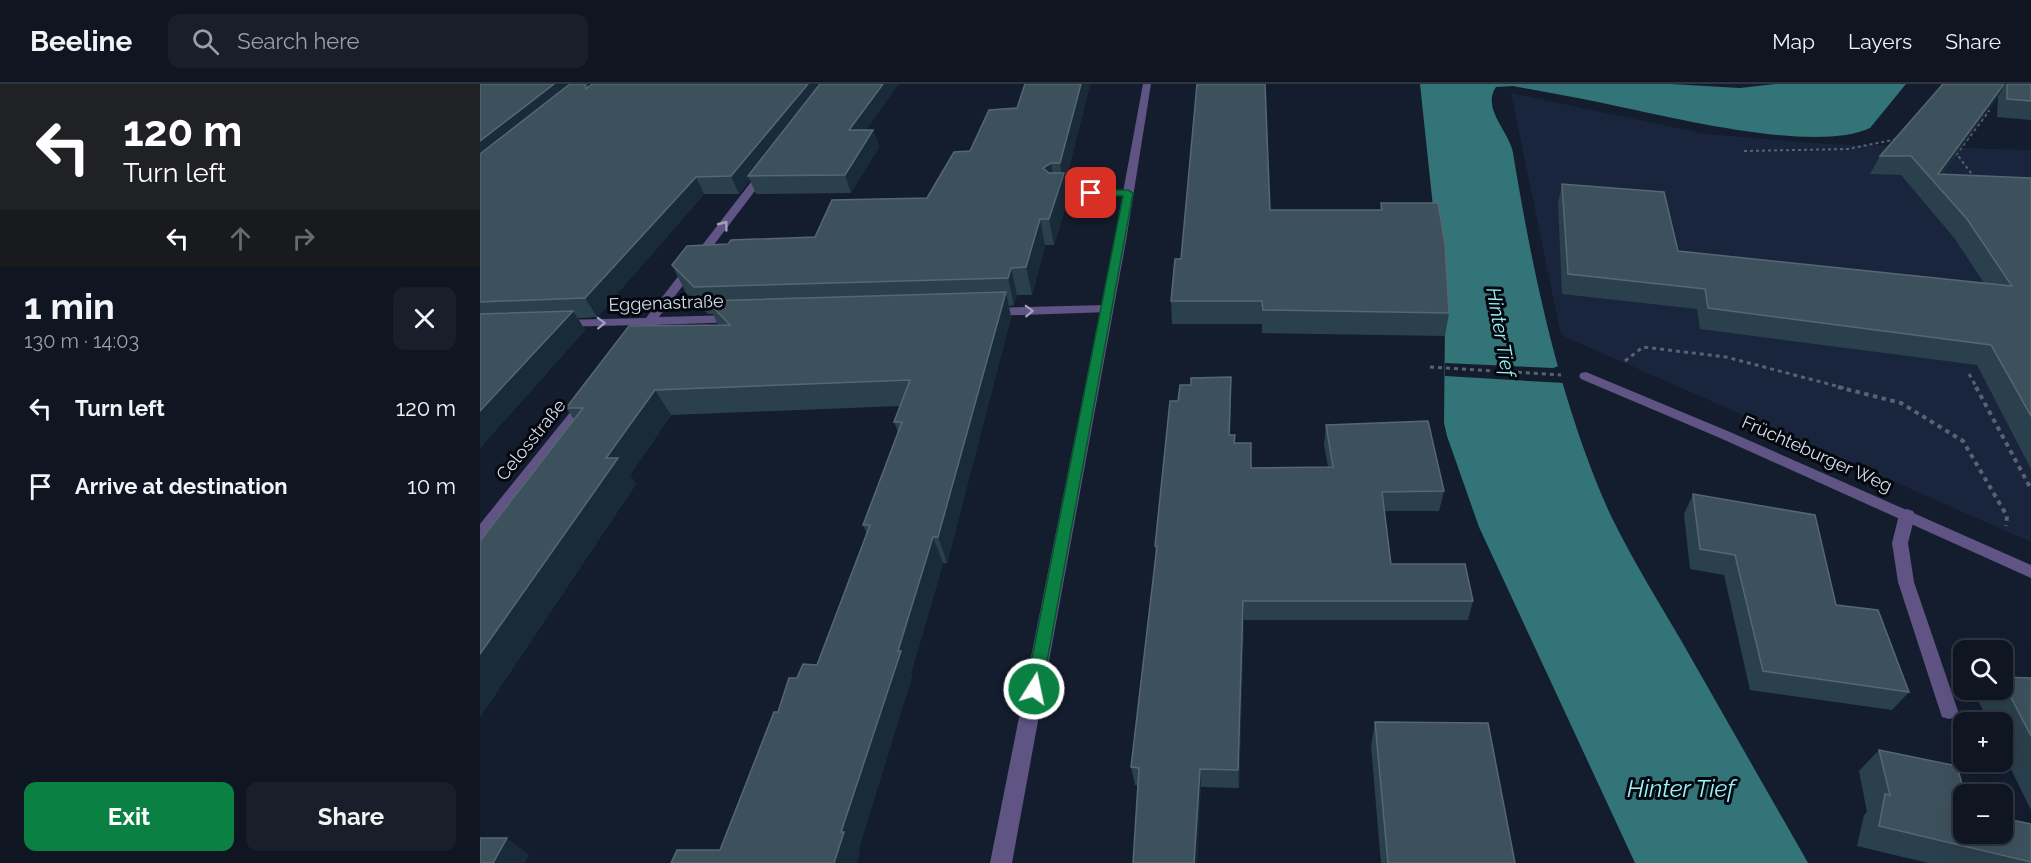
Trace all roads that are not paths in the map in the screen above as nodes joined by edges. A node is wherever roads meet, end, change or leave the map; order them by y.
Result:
1 (1148, 84) edge
2 (774, 159) edge
3 (1128, 193) junction
4 (1055, 194) edge
5 (1105, 309) junction
6 (980, 313) edge
7 (745, 319) edge
8 (650, 321) junction
9 (546, 325) edge
10 (635, 340) edge
11 (1586, 378) road end
12 (591, 396) edge
13 (1906, 515) junction
14 (480, 535) edge
15 (2031, 572) edge
16 (1949, 711) dead end
17 (1000, 863) edge

1 - 3 street
8 -> 2 street
3 - 4 street
3 - 5 street
6 -> 5 street
5 - 17 street
7 - 8 street, Eggenastraße
9 -> 8 street, Eggenastraße
8 - 10 street
11 - 13 street, Früchteburger Weg
12 - 14 street, Celosstraße
13 - 15 street, Früchteburger Weg
13 - 16 street

